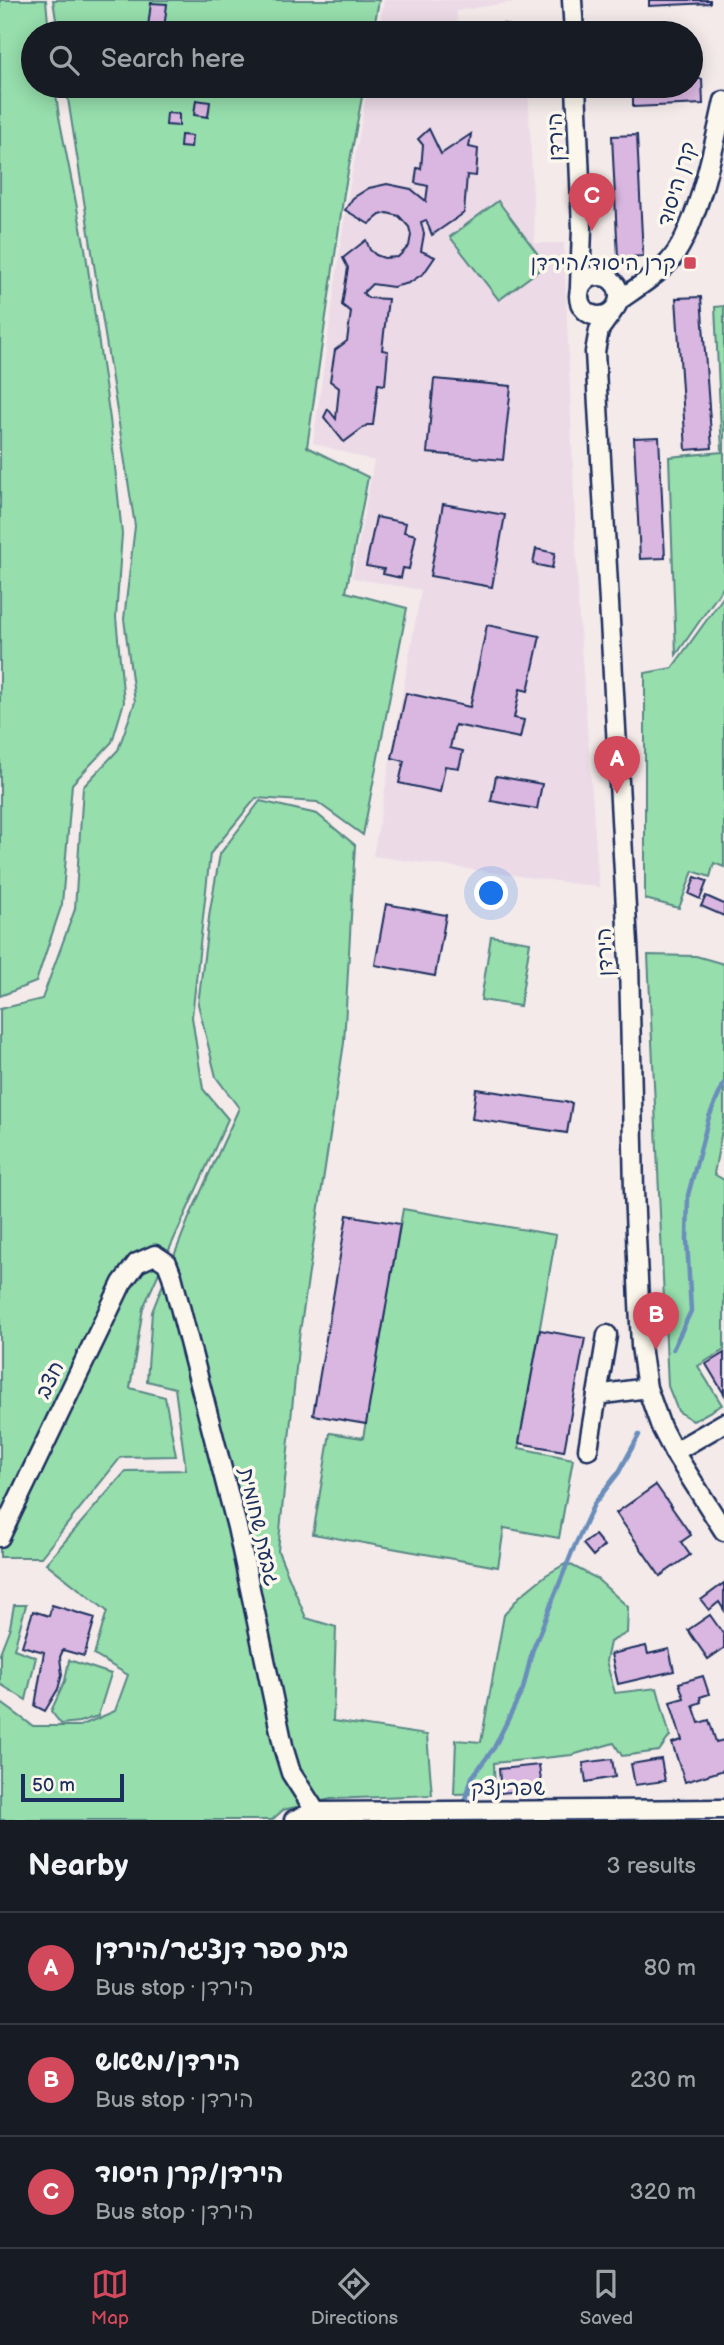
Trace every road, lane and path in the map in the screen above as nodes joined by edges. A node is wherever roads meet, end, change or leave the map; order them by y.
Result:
1 (572, 0) edge
2 (573, 21) edge
3 (577, 98) edge
4 (724, 101) edge
5 (582, 228) junction
6 (657, 272) junction
7 (607, 278) junction
8 (580, 287) junction
9 (615, 306) junction
10 (582, 307) junction
11 (594, 352) junction
12 (155, 1255) joint
13 (607, 1335) dead end
14 (648, 1388) junction
15 (597, 1395) junction
16 (724, 1423) edge
17 (588, 1449) dead end
18 (674, 1452) junction
19 (724, 1531) edge
20 (0, 1537) edge
21 (724, 1809) edge
22 (316, 1812) junction
23 (294, 1820) edge

1 - 2 street
3 - 5 street, הירדן
4 - 6 street, קרן היסוד
5 - 7 street, הירדן
5 - 8 street, הירדן
6 - 7 street
6 - 9 street, קרן היסוד
7 - 8 street
7 - 9 street
8 - 10 street
9 - 10 street
9 - 11 street, הירדן
10 - 11 street, הירדן
11 - 14 street, הירדן
12 - 20 street, חצב
12 - 22 street, גבעת שחומית
13 - 15 street
14 - 15 street
14 - 18 street, הירדן
15 - 17 street
16 - 18 street
18 - 19 street, הירדן
21 - 22 street, שפרינצק
22 - 23 street, שפרינצק

